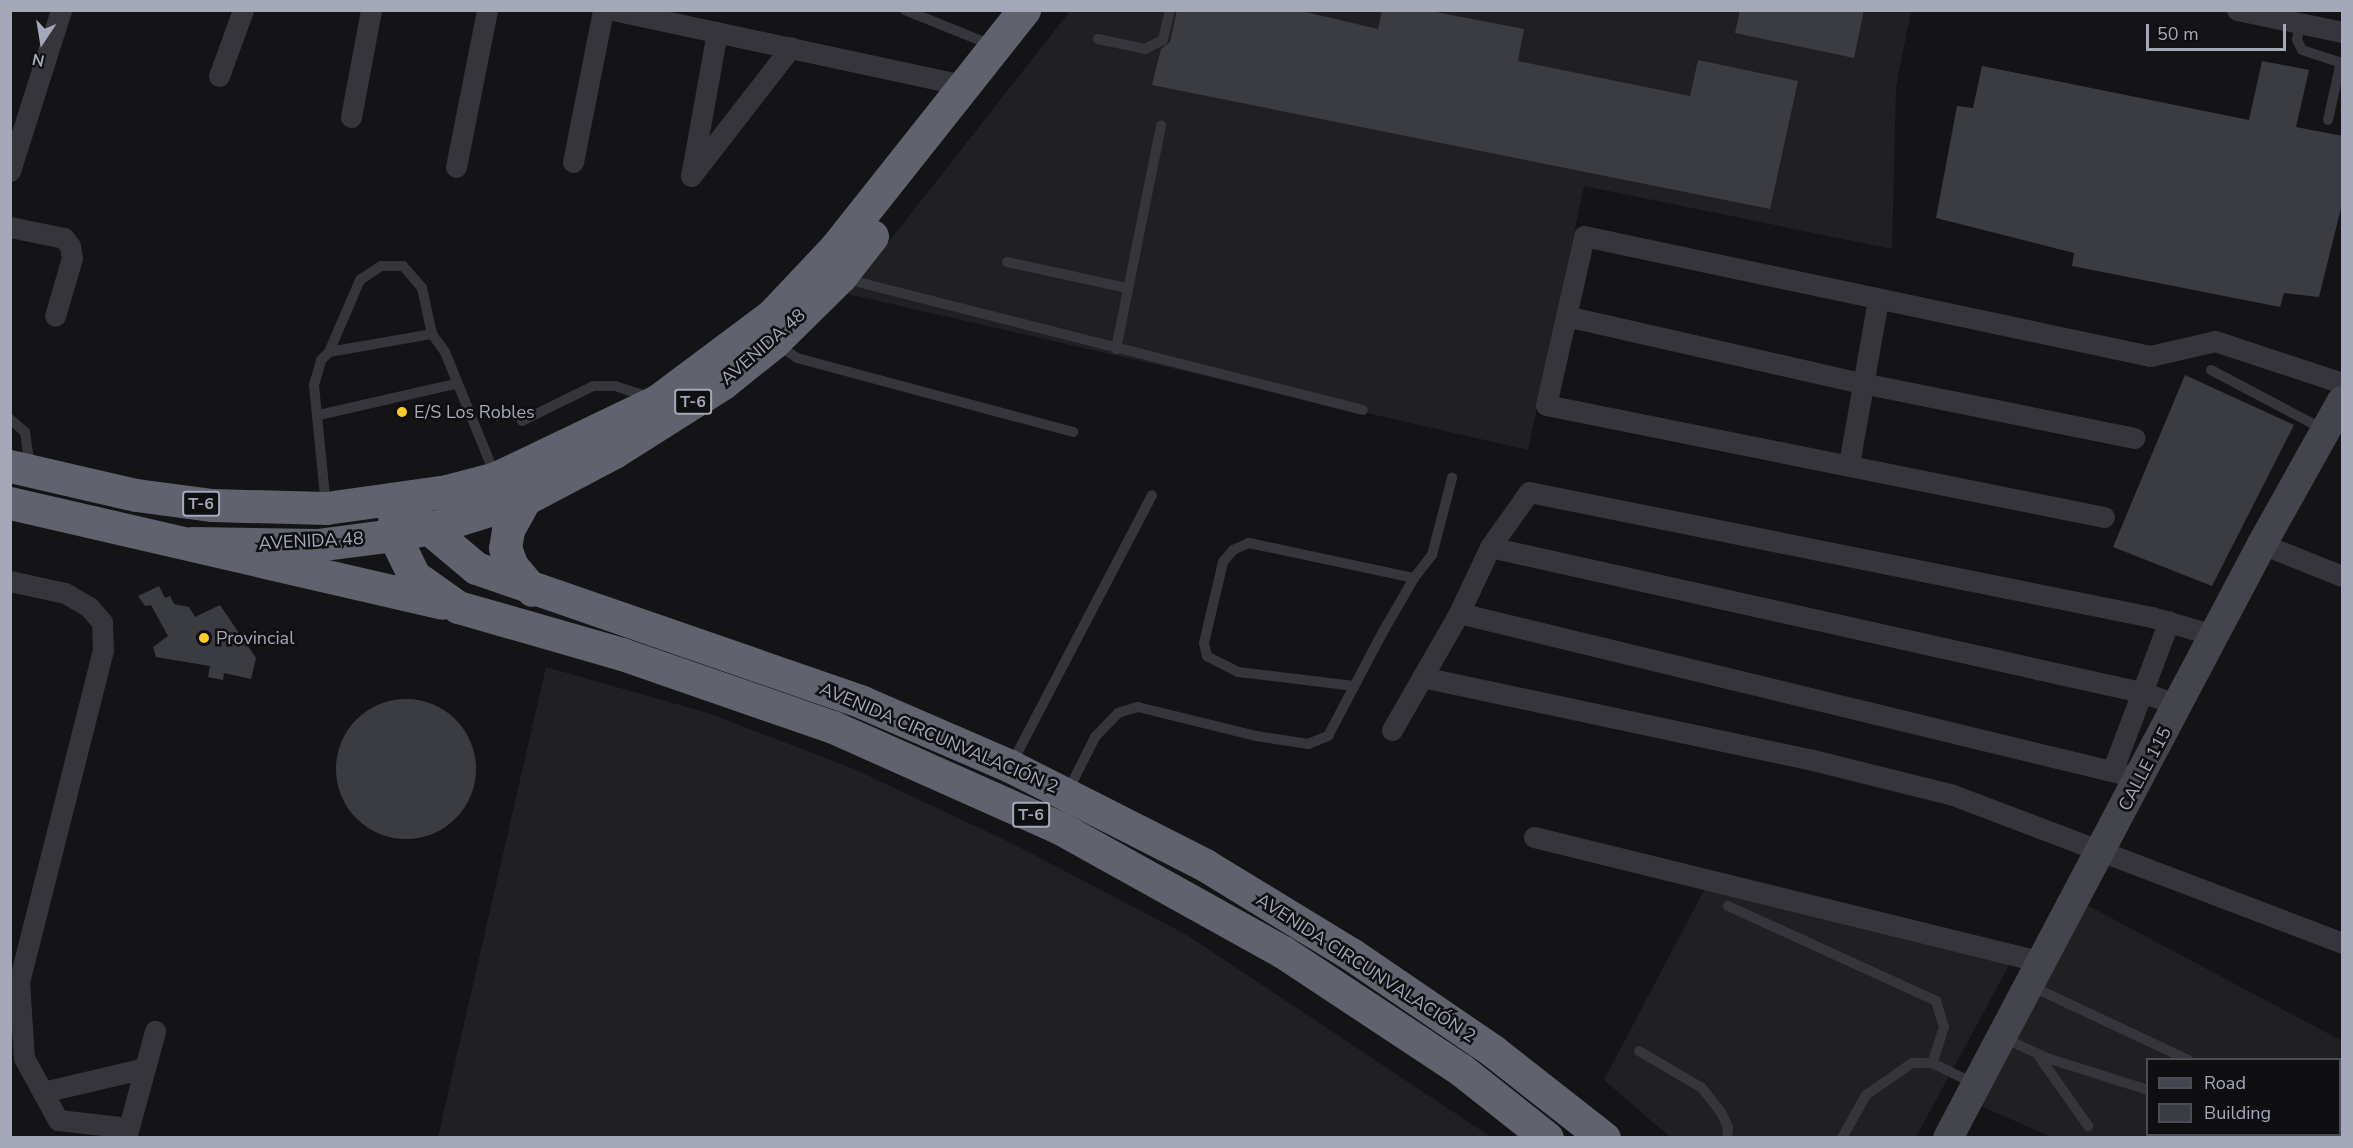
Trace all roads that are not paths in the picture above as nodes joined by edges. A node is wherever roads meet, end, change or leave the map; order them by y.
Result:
1 (61, 10) edge
2 (243, 10) edge
3 (371, 10) edge
4 (487, 10) edge
5 (603, 10) edge
6 (613, 10) edge
7 (905, 10) edge
8 (1024, 10) edge
9 (1049, 10) edge
10 (1170, 10) edge
11 (2238, 10) edge
12 (2300, 24) junction
13 (717, 32) junction
14 (2343, 32) edge
15 (1098, 39) dead end
16 (791, 47) junction
17 (996, 47) junction
18 (2342, 63) edge
19 (219, 76) dead end
20 (964, 85) junction
21 (351, 117) dead end
22 (2328, 120) dead end
23 (1161, 124) dead end
24 (573, 162) dead end
25 (456, 167) dead end
26 (10, 171) edge
27 (10, 227) edge
28 (1007, 262) dead end
29 (840, 277) junction
30 (1126, 288) junction
31 (1878, 298) junction
32 (55, 316) dead end
33 (1566, 316) junction
34 (432, 334) junction
35 (774, 342) junction
36 (1116, 349) junction
37 (329, 352) junction
38 (2211, 370) dead end
39 (1862, 383) junction
40 (2343, 383) edge
41 (456, 384) junction
42 (657, 401) junction
43 (2343, 401) edge
44 (1363, 410) dead end
45 (319, 415) junction
46 (10, 419) edge
47 (522, 421) dead end
48 (2326, 430) junction
49 (1073, 432) dead end
50 (2135, 438) dead end
51 (1849, 464) junction
52 (20, 468) edge
53 (496, 478) junction
54 (1452, 478) dead end
55 (1152, 495) dead end
56 (525, 499) junction
57 (395, 500) junction
58 (10, 503) edge
59 (326, 508) junction
60 (2104, 517) dead end
61 (431, 528) junction
62 (394, 535) junction
63 (192, 543) junction
64 (2262, 544) junction
65 (1490, 547) junction
66 (2343, 576) edge
67 (1414, 578) junction
68 (10, 581) edge
69 (532, 590) junction
70 (458, 607) junction
71 (1459, 613) junction
72 (2169, 621) junction
73 (2213, 635) junction
74 (1422, 677) junction
75 (1354, 686) junction
76 (2141, 692) junction
77 (2178, 705) junction
78 (1392, 730) dead end
79 (1010, 766) junction
80 (2126, 773) junction
81 (1067, 793) junction
82 (1534, 837) dead end
83 (2102, 850) junction
84 (1728, 906) dead end
85 (2343, 943) edge
86 (2032, 972) junction
87 (155, 1031) dead end
88 (2000, 1036) junction
89 (1639, 1051) dead end
90 (2038, 1055) junction
91 (2186, 1058) edge
92 (1932, 1063) junction
93 (145, 1068) junction
94 (1976, 1084) junction
95 (2146, 1089) edge
96 (43, 1092) junction
97 (2088, 1126) dead end
98 (128, 1133) edge
99 (1547, 1137) edge
100 (1604, 1137) edge
101 (1727, 1137) edge
102 (1842, 1137) edge
103 (1948, 1137) edge

1 - 26 street
2 - 19 street
3 - 21 street
4 - 25 street
5 - 24 street
6 - 13 street
7 - 17 lane
8 - 17 highway, AVENIDA 48 / T-6
9 - 29 highway, AVENIDA 48 / T-6
10 - 15 lane
11 - 12 street
12 - 14 street
12 - 18 lane
13 - 16 street
13 - 16 street
16 - 20 street
17 - 20 highway, AVENIDA 48 / T-6
18 - 22 lane
20 - 42 highway, AVENIDA 48 / T-6
23 - 30 lane
27 - 32 street
28 - 30 lane
29 - 35 highway, AVENIDA 48 / T-6
29 - 36 lane
30 - 36 lane
31 - 33 street
31 - 39 street
31 - 40 street
33 - 39 street
33 - 51 street
34 - 37 lane
34 - 37 lane
34 - 41 lane
35 - 49 lane
35 - 56 highway, AVENIDA 48 / T-6
36 - 44 lane
37 - 45 lane
38 - 48 lane
39 - 50 street
39 - 51 street
41 - 45 lane
41 - 53 lane
42 - 47 lane
42 - 53 highway, AVENIDA 48 / T-6
43 - 48 street, CALLE 115
45 - 59 lane
46 - 52 lane
48 - 64 street, CALLE 115
51 - 60 street
52 - 59 highway, T-6
53 - 57 highway, AVENIDA 48 / T-6
54 - 67 lane
55 - 79 lane
56 - 61 highway, AVENIDA 48 / T-6
56 - 69 highway
57 - 59 highway, T-6
57 - 61 highway, AVENIDA CIRCUNVALACIÓN 2 / T-6
57 - 62 highway, AVENIDA CIRCUNVALACIÓN 2 / T-6
58 - 63 highway, T-6
61 - 62 highway, AVENIDA 48 / T-6
61 - 69 highway, AVENIDA CIRCUNVALACIÓN 2 / T-6
62 - 63 highway, AVENIDA 48 / T-6
62 - 70 highway, AVENIDA CIRCUNVALACIÓN 2 / T-6
63 - 70 highway
64 - 66 street
64 - 73 street, CALLE 115
65 - 71 street
65 - 72 street
65 - 76 street
67 - 75 lane
67 - 75 lane
68 - 96 street
69 - 79 highway, AVENIDA CIRCUNVALACIÓN 2 / T-6
70 - 99 highway, AVENIDA CIRCUNVALACIÓN 2 / T-6
71 - 74 street
71 - 80 street
72 - 73 street
72 - 76 street
73 - 77 street, CALLE 115
74 - 78 street
74 - 83 street
75 - 81 lane
76 - 77 street
76 - 80 street
77 - 80 street, CALLE 115
79 - 81 highway, AVENIDA CIRCUNVALACIÓN 2 / T-6
80 - 83 street, CALLE 115
81 - 100 highway, AVENIDA CIRCUNVALACIÓN 2 / T-6
82 - 86 street
83 - 85 street
83 - 86 street, CALLE 115
84 - 92 lane
86 - 88 street, CALLE 115
86 - 91 lane
87 - 93 street
88 - 90 lane
88 - 94 street, CALLE 115
89 - 101 lane
90 - 95 lane
90 - 97 lane
92 - 94 lane
92 - 102 lane
93 - 96 street
93 - 98 street
94 - 103 street, CALLE 115
96 - 98 street

